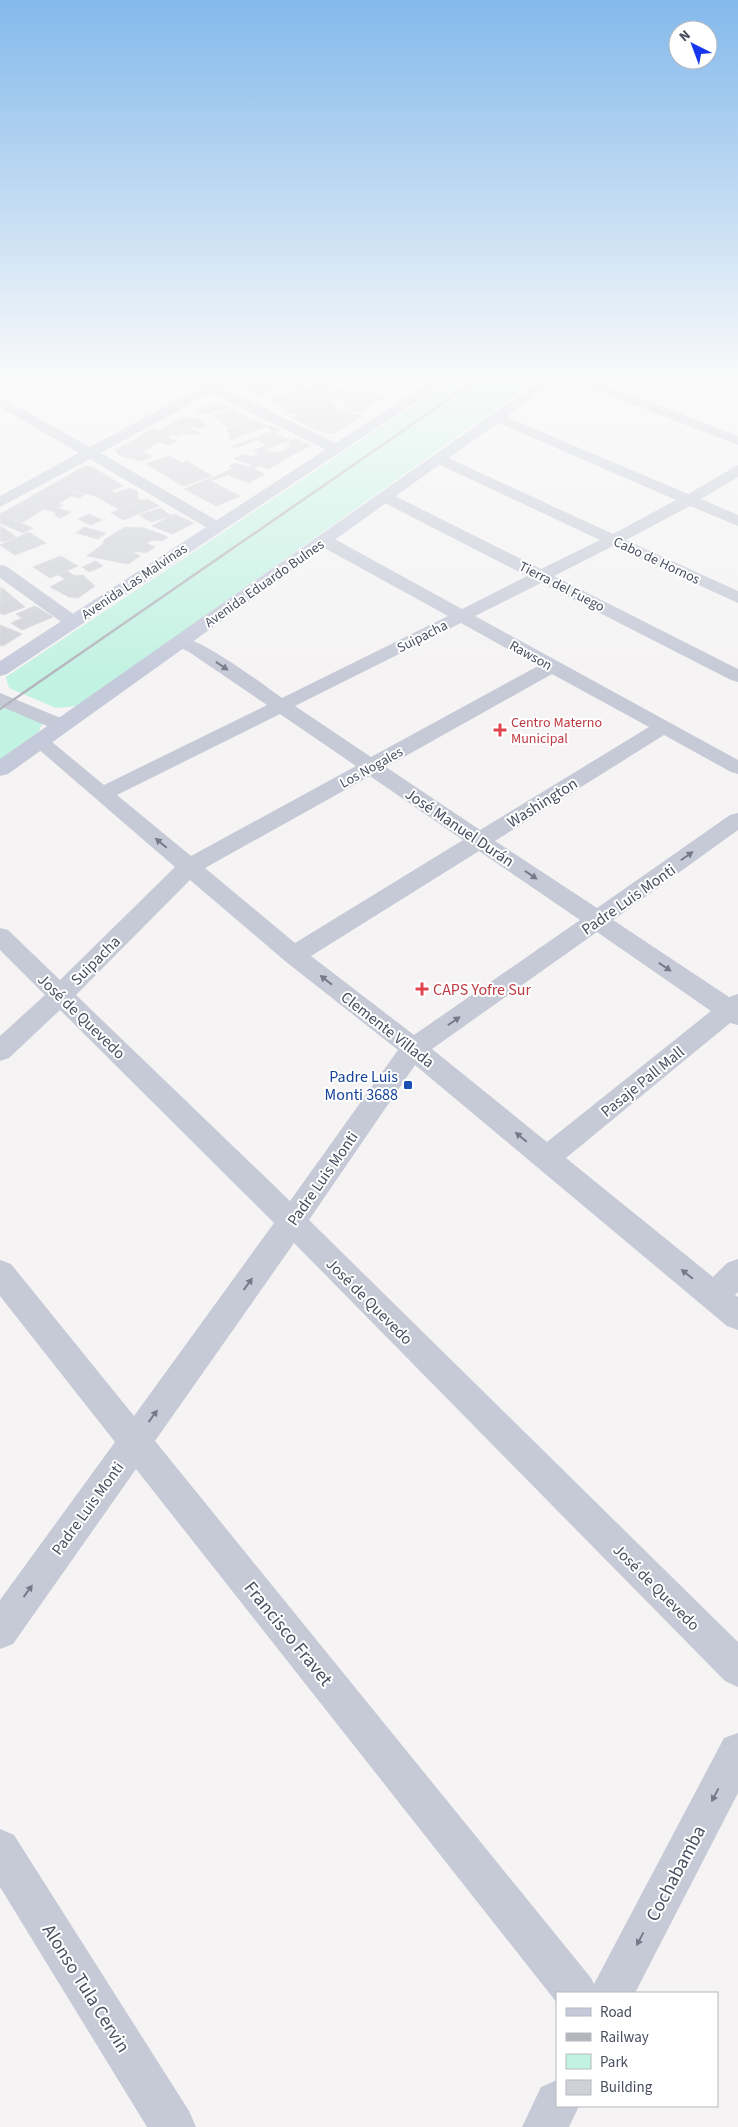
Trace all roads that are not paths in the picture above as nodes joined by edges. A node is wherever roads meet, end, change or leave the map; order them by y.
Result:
1 (44, 478) edge
2 (133, 478) edge
3 (290, 478) edge
4 (412, 478) edge
5 (480, 478) edge
6 (639, 478) edge
7 (725, 478) edge
8 (385, 497) junction
9 (690, 500) junction
10 (0, 502) edge
11 (738, 521) edge
12 (215, 526) junction
13 (613, 540) junction
14 (325, 541) junction
15 (0, 570) edge
16 (541, 576) junction
17 (738, 598) edge
18 (461, 616) junction
19 (72, 622) junction
20 (181, 641) junction
21 (552, 666) junction
22 (0, 670) edge
23 (738, 676) edge
24 (0, 699) edge
25 (283, 706) junction
26 (61, 725) junction
27 (663, 727) junction
28 (39, 741) junction
29 (371, 767) junction
30 (738, 768) edge
31 (0, 769) edge
32 (103, 794) junction
33 (738, 820) edge
34 (480, 840) junction
35 (189, 867) junction
36 (597, 920) junction
37 (0, 936) edge
38 (294, 955) junction
39 (60, 995) junction
40 (735, 1010) edge
41 (414, 1049) junction
42 (0, 1051) edge
43 (546, 1158) junction
44 (292, 1222) junction
45 (738, 1272) edge
46 (0, 1273) edge
47 (714, 1296) junction
48 (738, 1316) edge
49 (136, 1441) junction
50 (0, 1631) edge
51 (738, 1668) edge
52 (738, 1752) edge
53 (0, 1849) edge
54 (575, 1992) edge
55 (613, 1992) edge
56 (556, 2105) edge
57 (173, 2127) edge
58 (544, 2127) edge

1 - 10 street
2 - 12 street
3 - 12 main road, Avenida Las Malvinas
4 - 8 main road, Avenida Eduardo Bulnes
5 - 13 street, Cabo de Hornos
6 - 9 street
7 - 9 street, Suipacha
8 - 14 main road, Avenida Eduardo Bulnes
8 - 16 street, Tierra del Fuego
9 - 11 street
9 - 13 street, Suipacha
12 - 19 main road, Avenida Las Malvinas
13 - 16 street, Suipacha
13 - 17 street, Cabo de Hornos
14 - 18 street, Rawson
14 - 20 main road, Avenida Eduardo Bulnes
15 - 19 street
16 - 18 street, Suipacha
16 - 23 street, Tierra del Fuego
18 - 21 street, Rawson
18 - 25 street, Suipacha
19 - 22 main road, Avenida Las Malvinas
20 -> 25 street, José Manuel Durán
20 - 26 main road, Avenida Eduardo Bulnes
21 - 27 street, Rawson
21 - 29 street, Los Nogales
24 - 26 street
25 - 29 street, José Manuel Durán
25 - 32 street, Suipacha
26 - 28 main road, Avenida Eduardo Bulnes
27 - 30 street, Rawson
27 - 34 street, Washington
28 - 31 main road, Avenida Eduardo Bulnes
28 - 32 street, Clemente Villada
29 - 34 street, José Manuel Durán
29 - 35 street, Los Nogales
35 -> 32 street, Clemente Villada
36 -> 33 street, Padre Luis Monti
34 -> 36 street, José Manuel Durán
34 - 38 street, Washington
35 - 38 street, Clemente Villada
35 - 39 street, Suipacha
36 -> 40 street, José Manuel Durán
41 -> 36 street, Padre Luis Monti
37 - 39 street, José de Quevedo
41 -> 38 street, Clemente Villada
39 - 42 street, Suipacha
39 - 44 street, José de Quevedo
40 - 43 street, Pasaje Pall Mall
43 -> 41 street, Clemente Villada
41 - 44 street, Padre Luis Monti
47 -> 43 street, Clemente Villada
49 -> 44 street, Padre Luis Monti
44 - 51 street, José de Quevedo
45 - 47 street
46 - 49 street, Francisco Fravet
47 - 48 street, Clemente Villada
50 -> 49 street, Padre Luis Monti
49 - 54 street, Francisco Fravet
52 -> 55 street, Cochabamba
53 - 57 street, Alonso Tula Cervin
56 - 58 street

